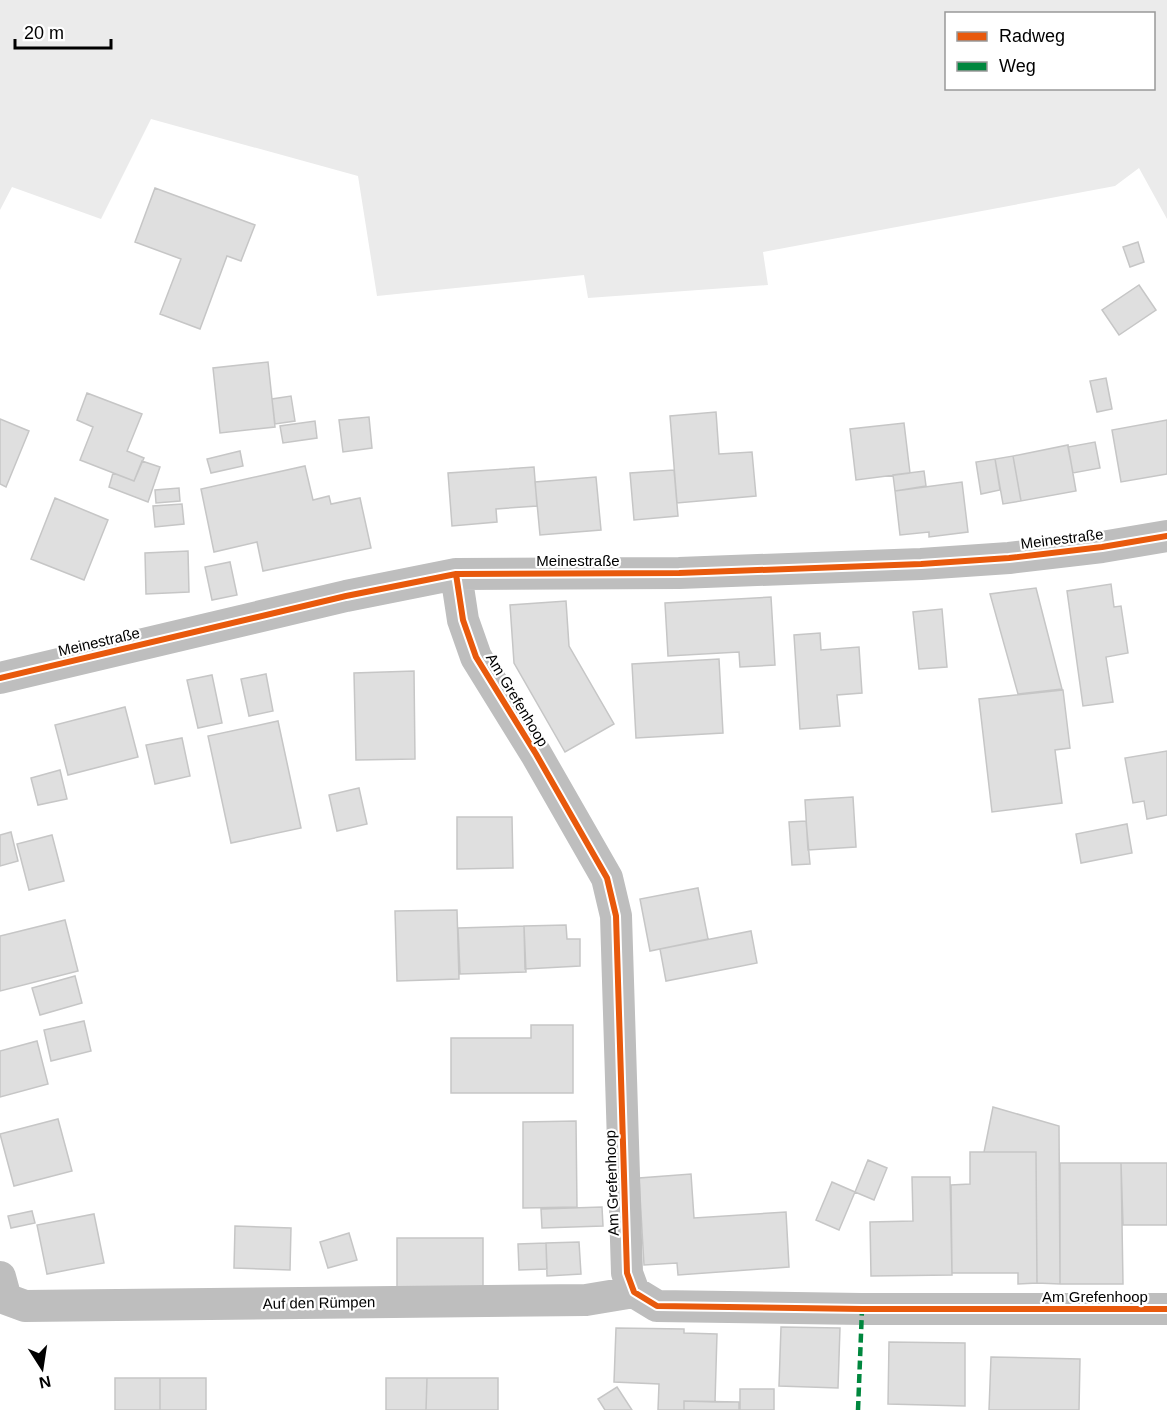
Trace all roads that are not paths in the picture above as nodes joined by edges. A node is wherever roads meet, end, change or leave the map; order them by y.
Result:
1 (1167, 537) edge
2 (456, 574) junction
3 (0, 678) edge
4 (3, 1288) edge
5 (634, 1292) junction
6 (1167, 1309) edge

1 - 2 street, Meinestraße
2 - 3 street, Meinestraße
2 - 5 street, Am Grefenhoop
4 - 5 street, Auf den Rümpen
5 - 6 street, Am Grefenhoop

